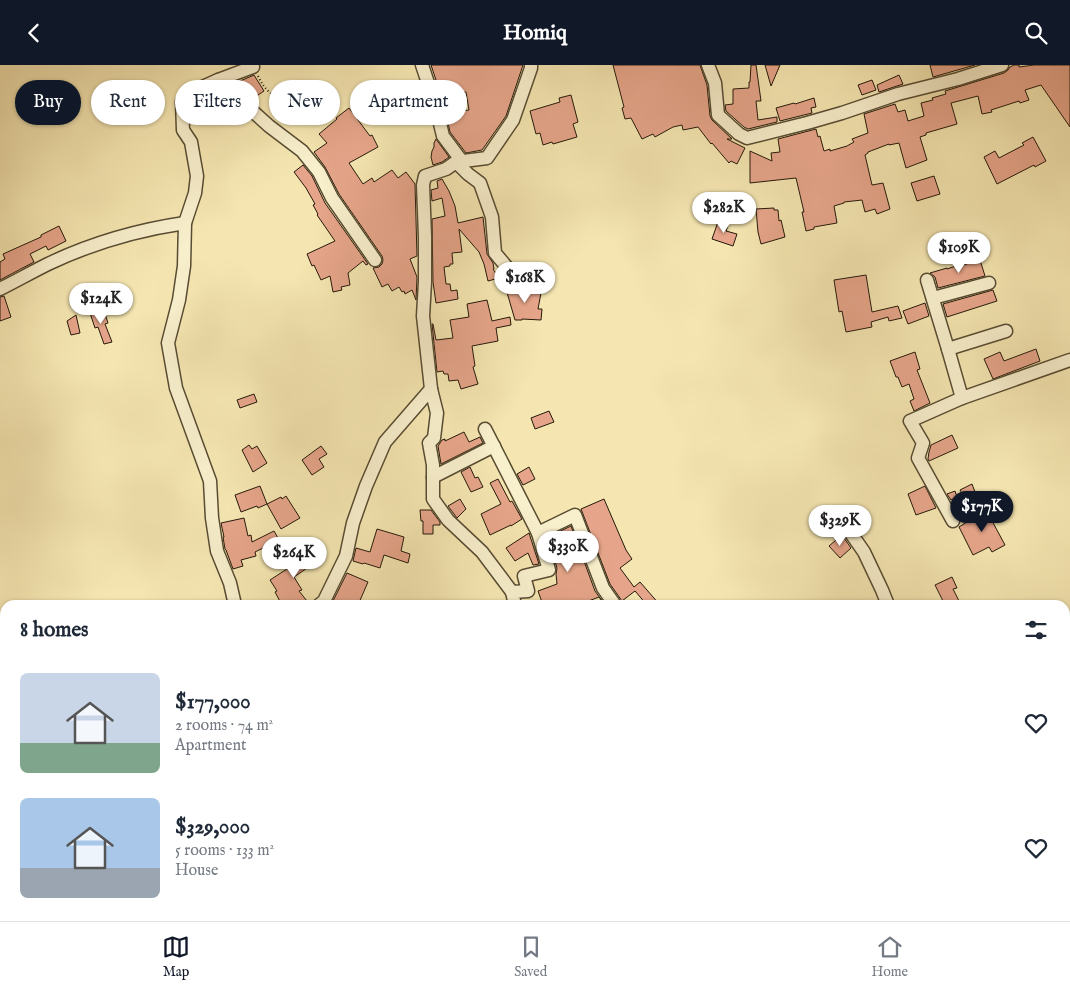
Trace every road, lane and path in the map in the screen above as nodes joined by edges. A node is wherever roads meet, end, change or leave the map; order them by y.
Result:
1 (422, 65) edge
2 (530, 65) edge
3 (708, 65) edge
4 (1002, 65) edge
5 (253, 66) edge
6 (218, 80) edge
7 (269, 93) edge
8 (259, 117) edge
9 (183, 125) edge
10 (459, 161) junction
11 (185, 223) junction
12 (375, 260) dead end
13 (927, 280) dead end
14 (989, 283) dead end
15 (538, 284) dead end
16 (0, 289) edge
17 (933, 298) junction
18 (1006, 331) dead end
19 (948, 349) junction
20 (1070, 360) edge
21 (431, 389) junction
22 (962, 398) junction
23 (485, 429) dead end
24 (494, 446) junction
25 (433, 477) junction
26 (839, 516) dead end
27 (953, 521) dead end
28 (538, 533) junction
29 (514, 599) edge
30 (234, 600) edge
31 (324, 600) edge
32 (611, 600) edge
33 (886, 600) edge

1 - 10 street
2 - 10 street
3 - 4 street
5 - 6 street
5 - 7 path
8 - 12 street
9 - 11 street
10 - 15 street
10 - 21 street
11 - 16 street
11 - 30 street
13 - 17 street
14 - 17 street
17 - 19 street
18 - 19 street
19 - 22 street
20 - 22 street
21 - 25 street
21 - 31 street
22 - 27 street
23 - 24 street
24 - 25 street
24 - 28 street
25 - 29 street
26 - 33 street
28 - 29 street
28 - 32 street

